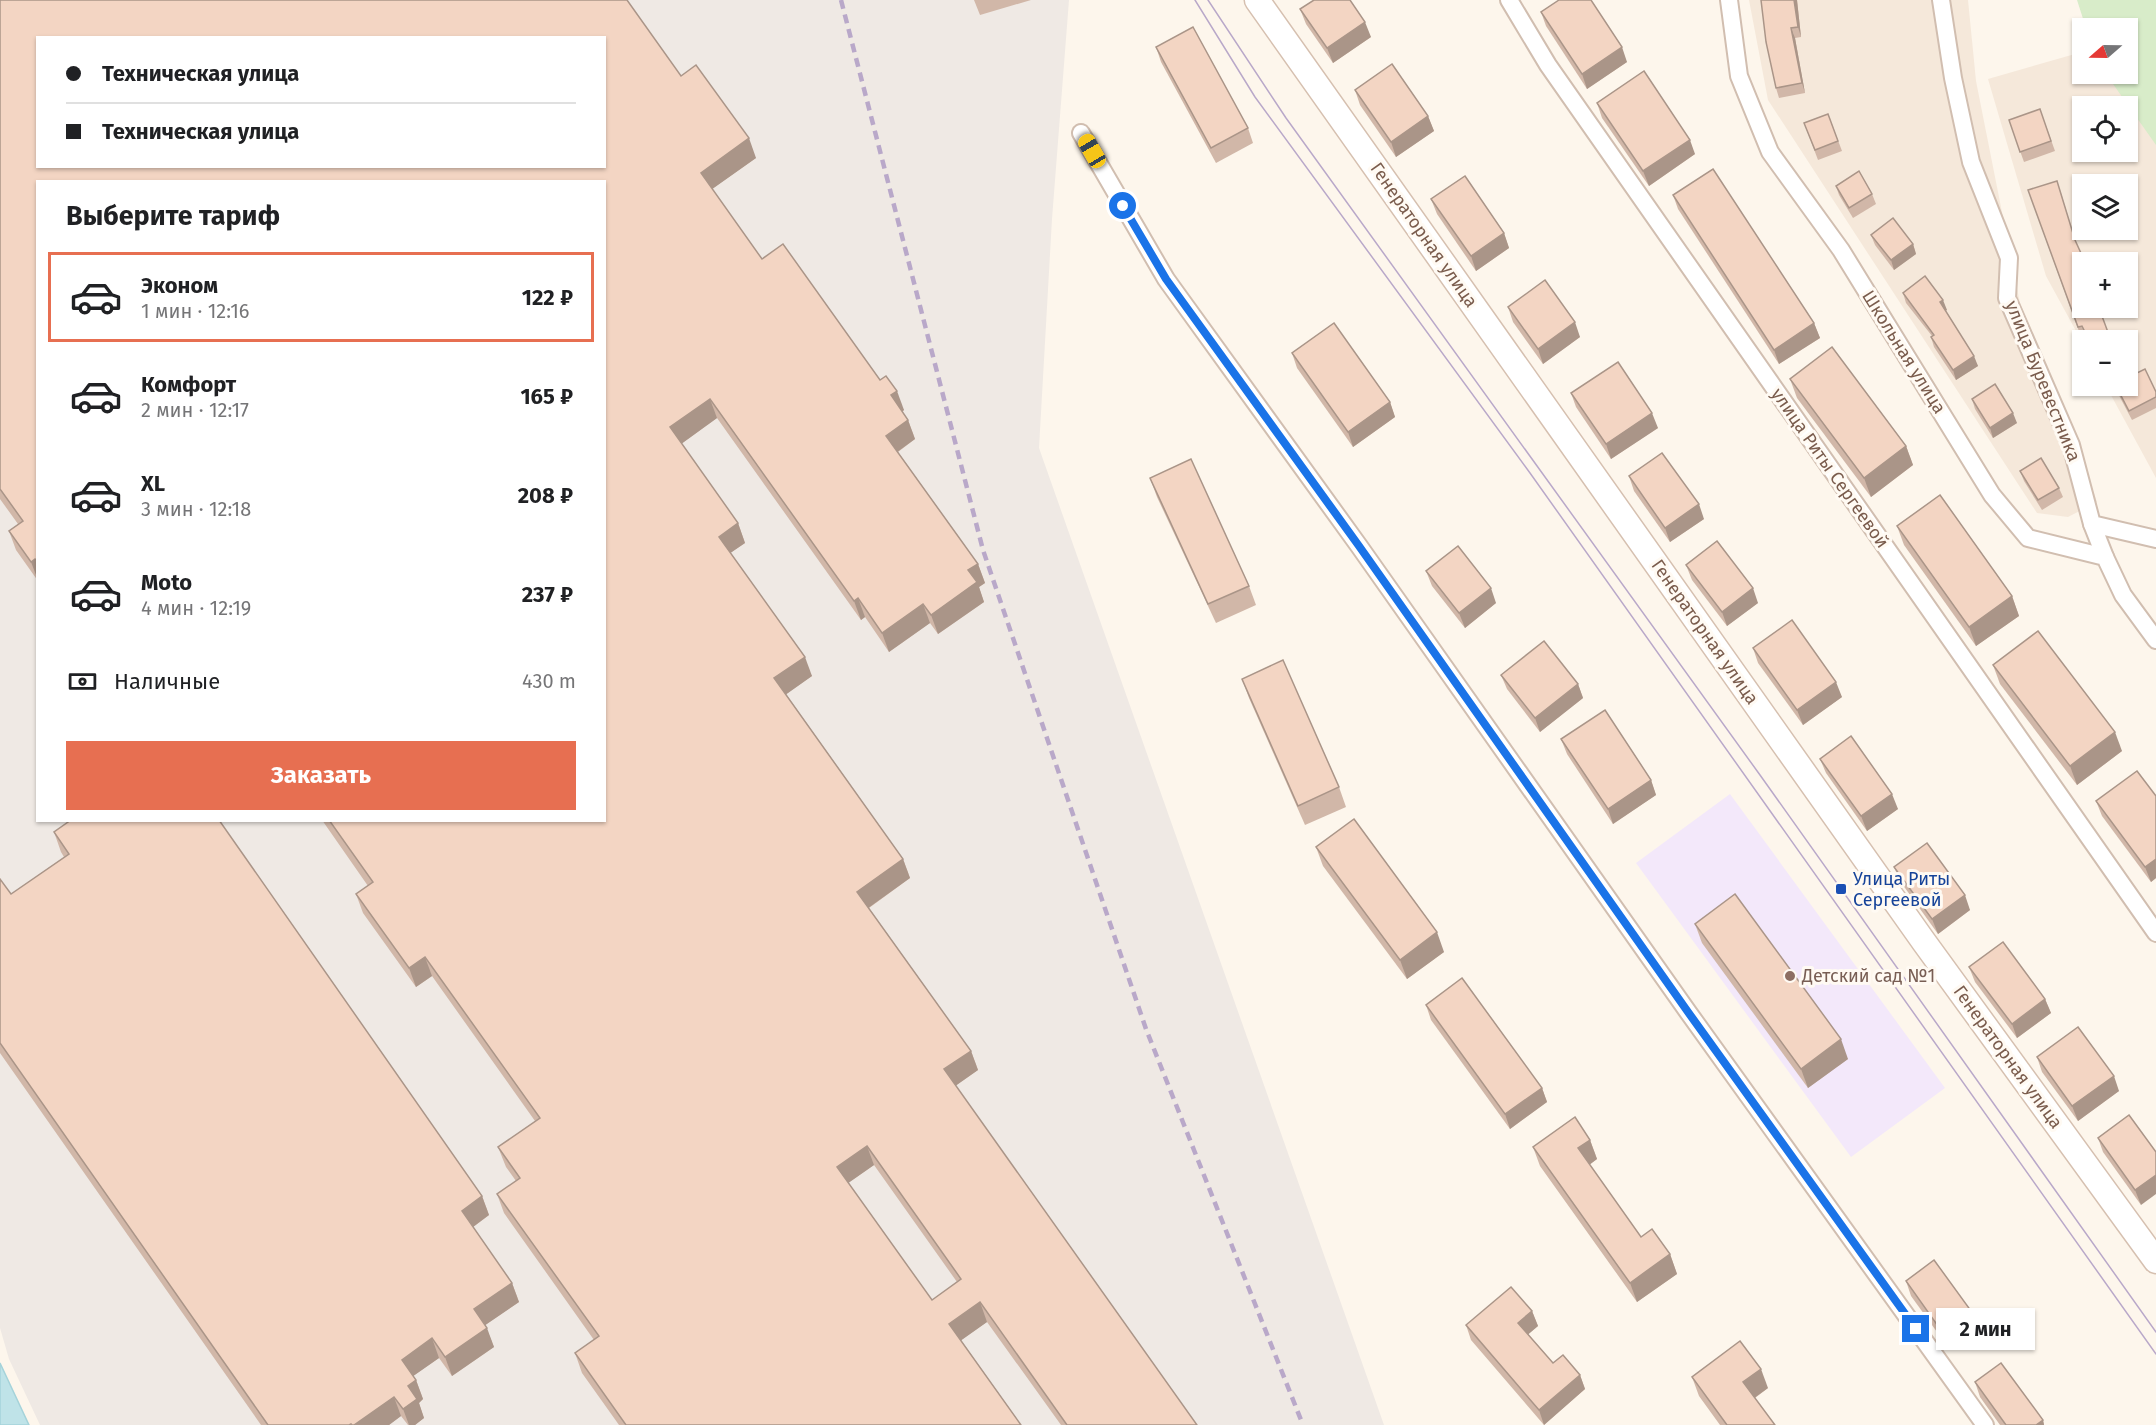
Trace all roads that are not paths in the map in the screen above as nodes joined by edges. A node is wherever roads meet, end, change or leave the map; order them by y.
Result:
1 (1257, 0) edge
2 (1509, 0) edge
3 (1729, 0) edge
4 (1941, 0) edge
5 (1081, 133) dead end
6 (2092, 524) junction
7 (2156, 538) edge
8 (2105, 557) junction
9 (2156, 640) edge
10 (2156, 933) edge
11 (2156, 1261) edge
12 (1985, 1425) edge

1 - 11 main road, Генераторная улица
2 - 10 street, улица Риты Сергеевой
3 - 8 street, Школьная улица
4 - 6 street, улица Буревестника
5 - 12 street
6 - 7 street
6 - 8 street, улица Буревестника
8 - 9 street

